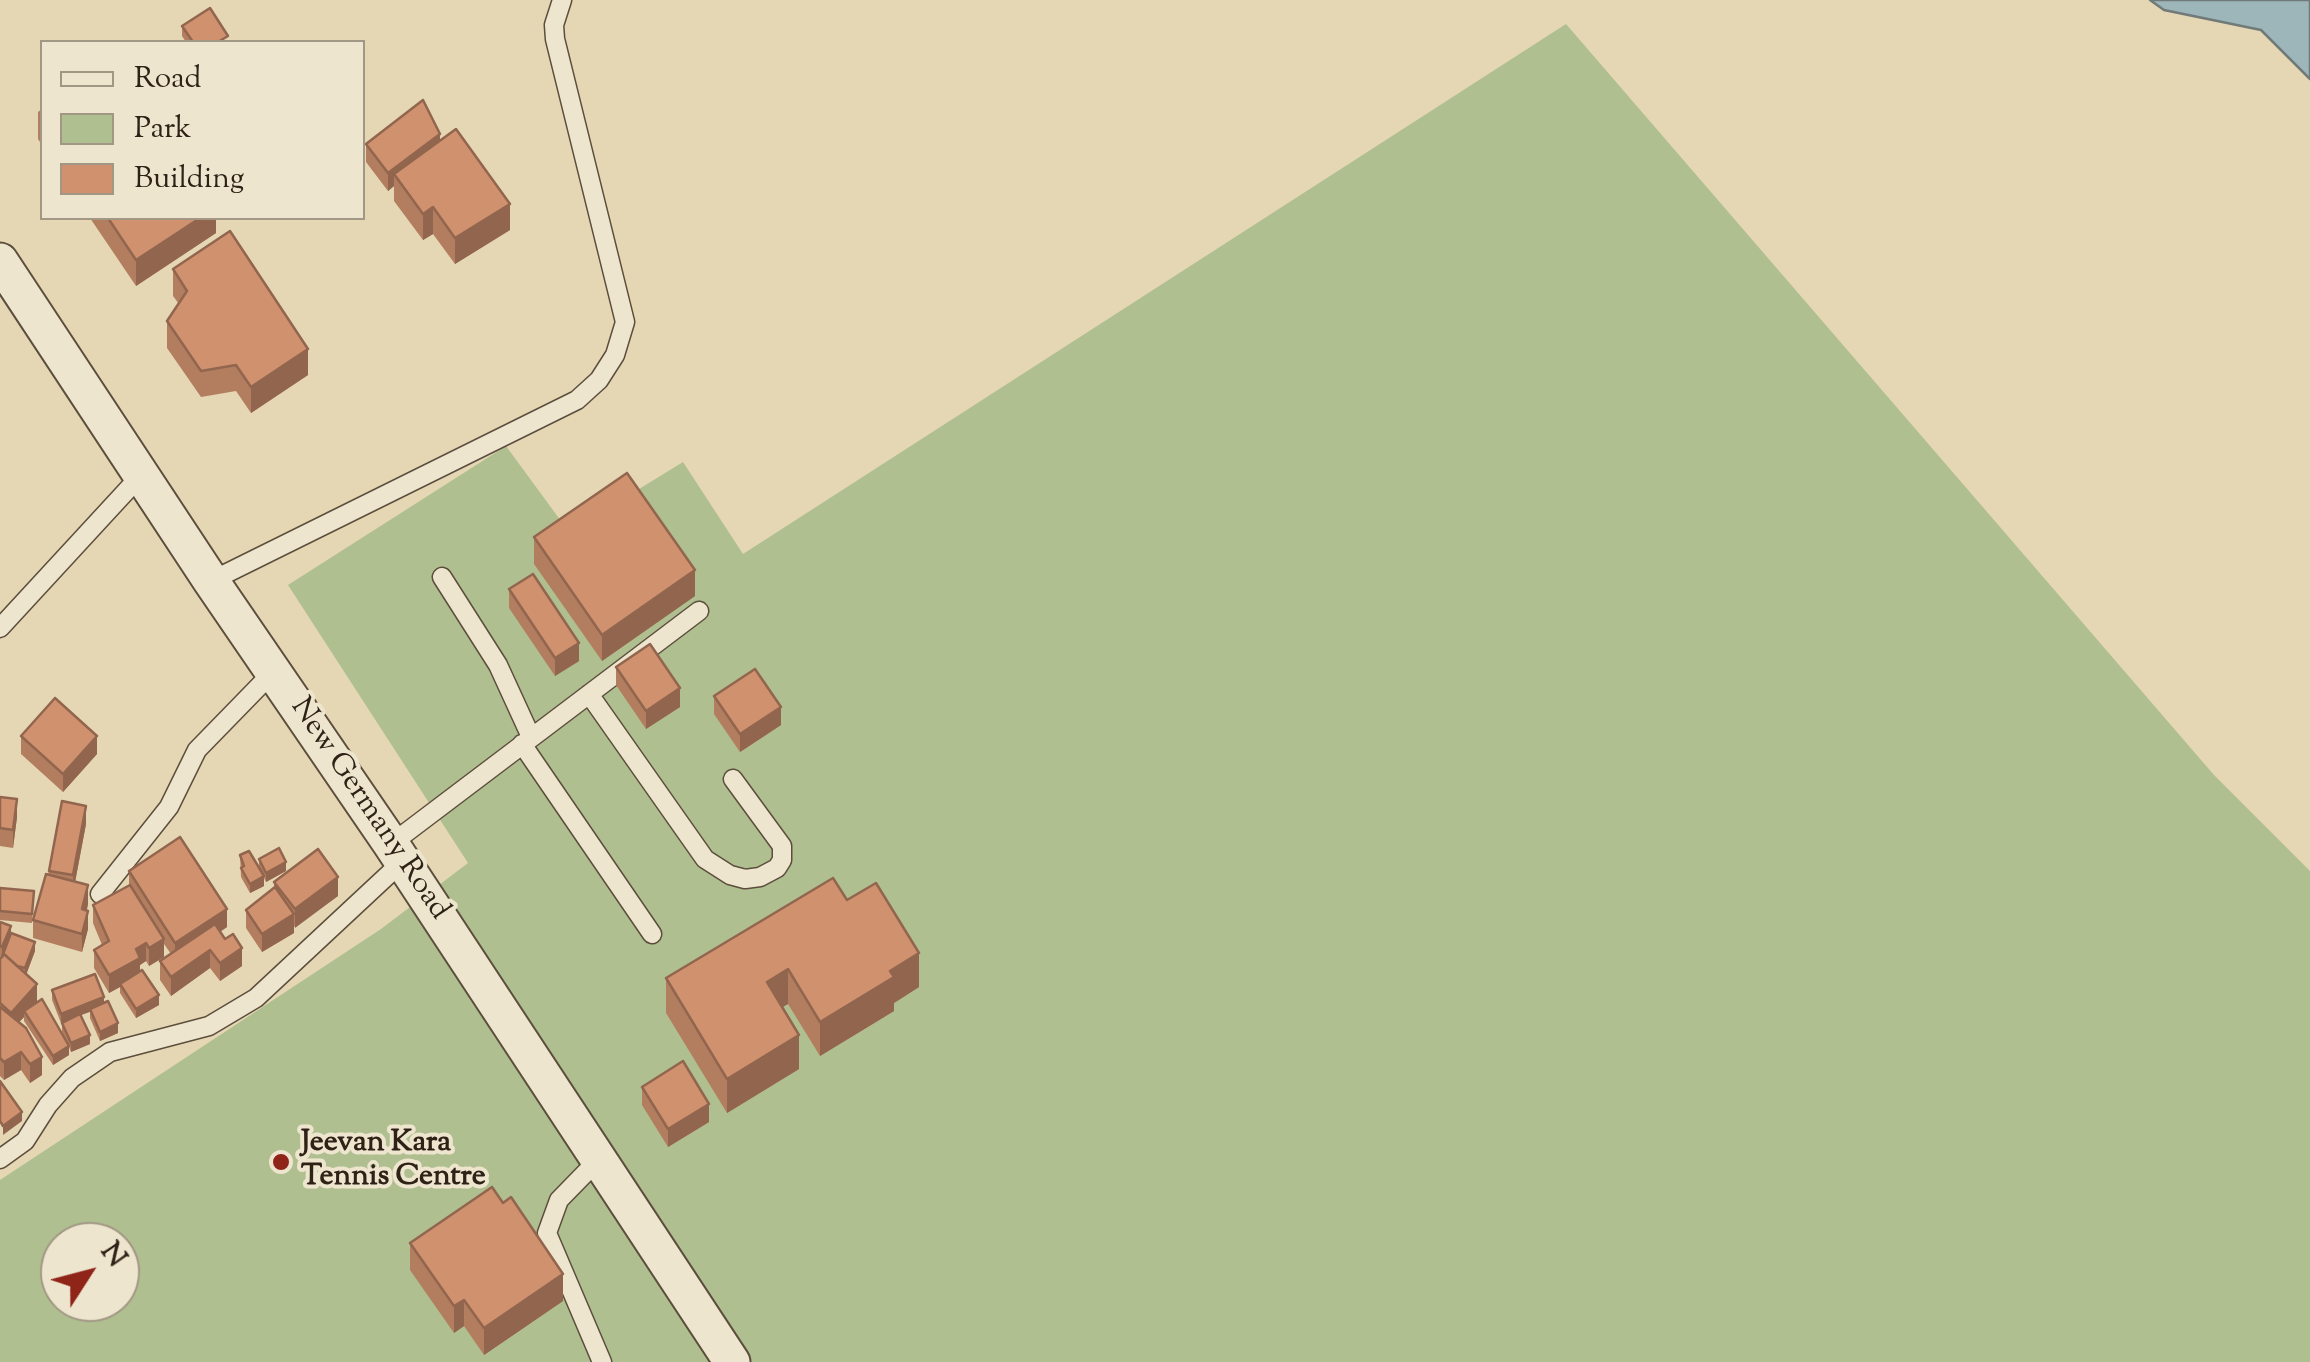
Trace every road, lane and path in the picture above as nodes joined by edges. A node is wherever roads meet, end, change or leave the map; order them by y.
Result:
1 (562, 0) edge
2 (0, 261) edge
3 (142, 474) junction
4 (442, 577) dead end
5 (211, 580) junction
6 (698, 611) dead end
7 (0, 628) edge
8 (274, 671) junction
9 (589, 694) junction
10 (527, 741) junction
11 (733, 779) dead end
12 (397, 852) junction
13 (100, 894) dead end
14 (652, 934) dead end
15 (0, 1159) edge
16 (599, 1159) junction
17 (602, 1362) edge
18 (732, 1362) edge

1 - 5 lane
2 - 3 street, New Germany Road
3 - 5 street, New Germany Road
3 - 7 lane
4 - 10 lane
5 - 8 street, New Germany Road
6 - 9 lane
8 - 12 street, New Germany Road
8 - 13 lane
9 - 10 lane
9 - 11 lane
10 - 12 lane
10 - 14 lane
12 - 15 lane
12 - 16 street, New Germany Road
16 - 17 lane
16 - 18 street, New Germany Road

